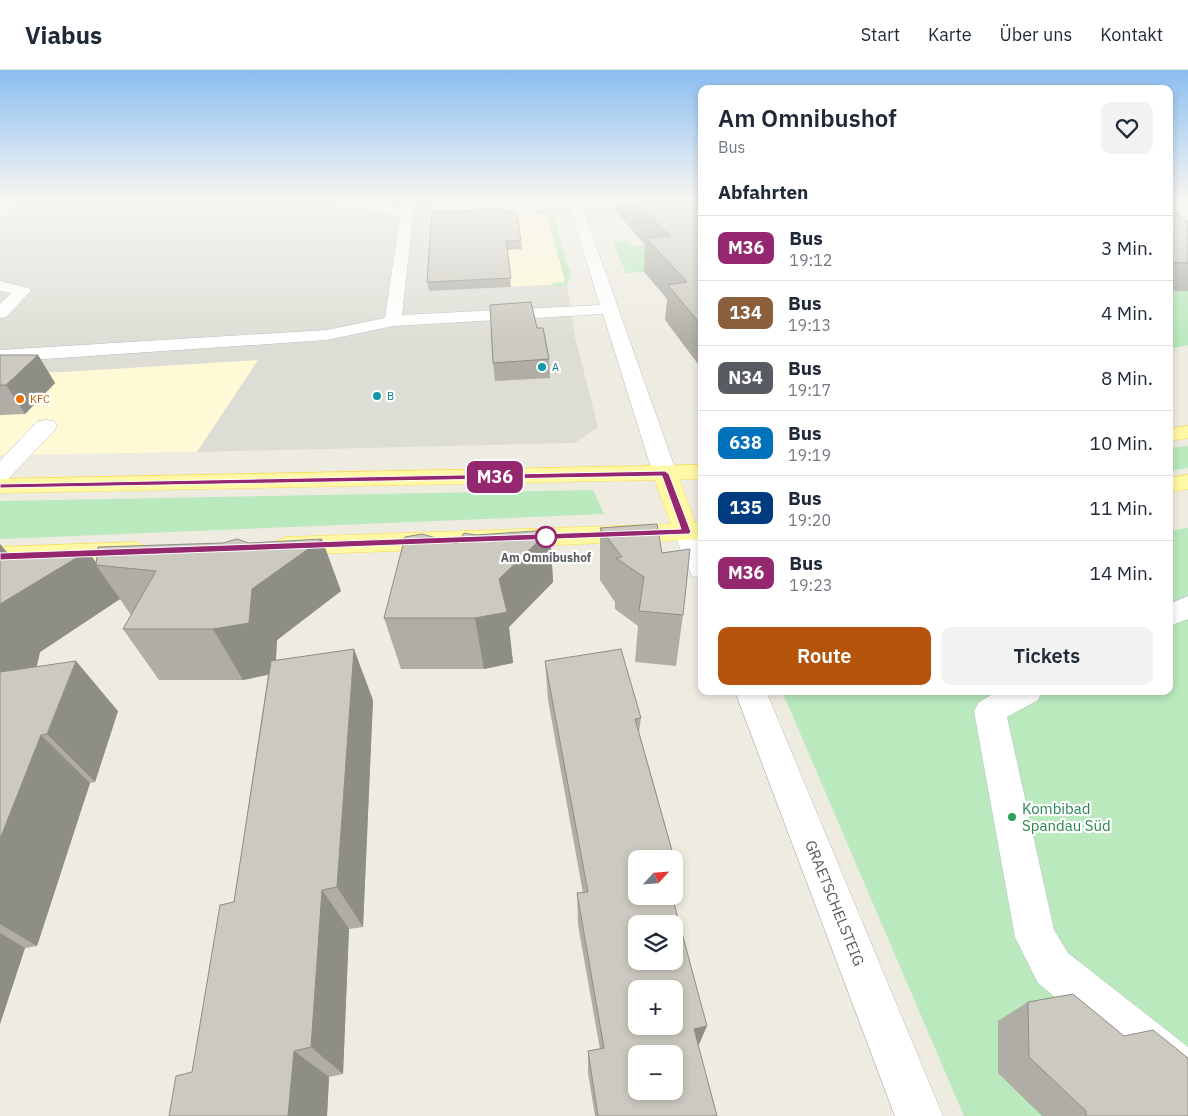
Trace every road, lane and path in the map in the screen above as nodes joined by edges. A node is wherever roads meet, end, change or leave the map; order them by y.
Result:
1 (403, 247) edge
2 (590, 247) edge
3 (0, 286) edge
4 (609, 302) junction
5 (0, 313) edge
6 (394, 316) junction
7 (0, 356) edge
8 (46, 426) dead end
9 (1188, 432) edge
10 (1173, 434) edge
11 (698, 472) edge
12 (0, 474) edge
13 (665, 474) junction
14 (1188, 482) edge
15 (1173, 484) edge
16 (0, 486) edge
17 (694, 531) edge
18 (265, 547) edge
19 (157, 551) edge
20 (698, 553) edge
21 (0, 556) edge
22 (1188, 606) edge
23 (1173, 614) edge
24 (752, 695) edge
25 (1020, 695) edge
26 (1188, 1076) edge
27 (919, 1116) edge

1 - 6 street
2 - 4 street
3 - 5 street
4 - 6 street
4 - 13 street
6 - 7 street
8 - 12 street
9 - 10 main road
11 - 13 main road
13 - 16 main road
13 - 17 main road
14 - 15 main road
17 - 18 main road
17 - 20 street
19 - 21 main road
22 - 23 street
24 - 27 street, GRAETSCHELSTEIG
25 - 26 street

